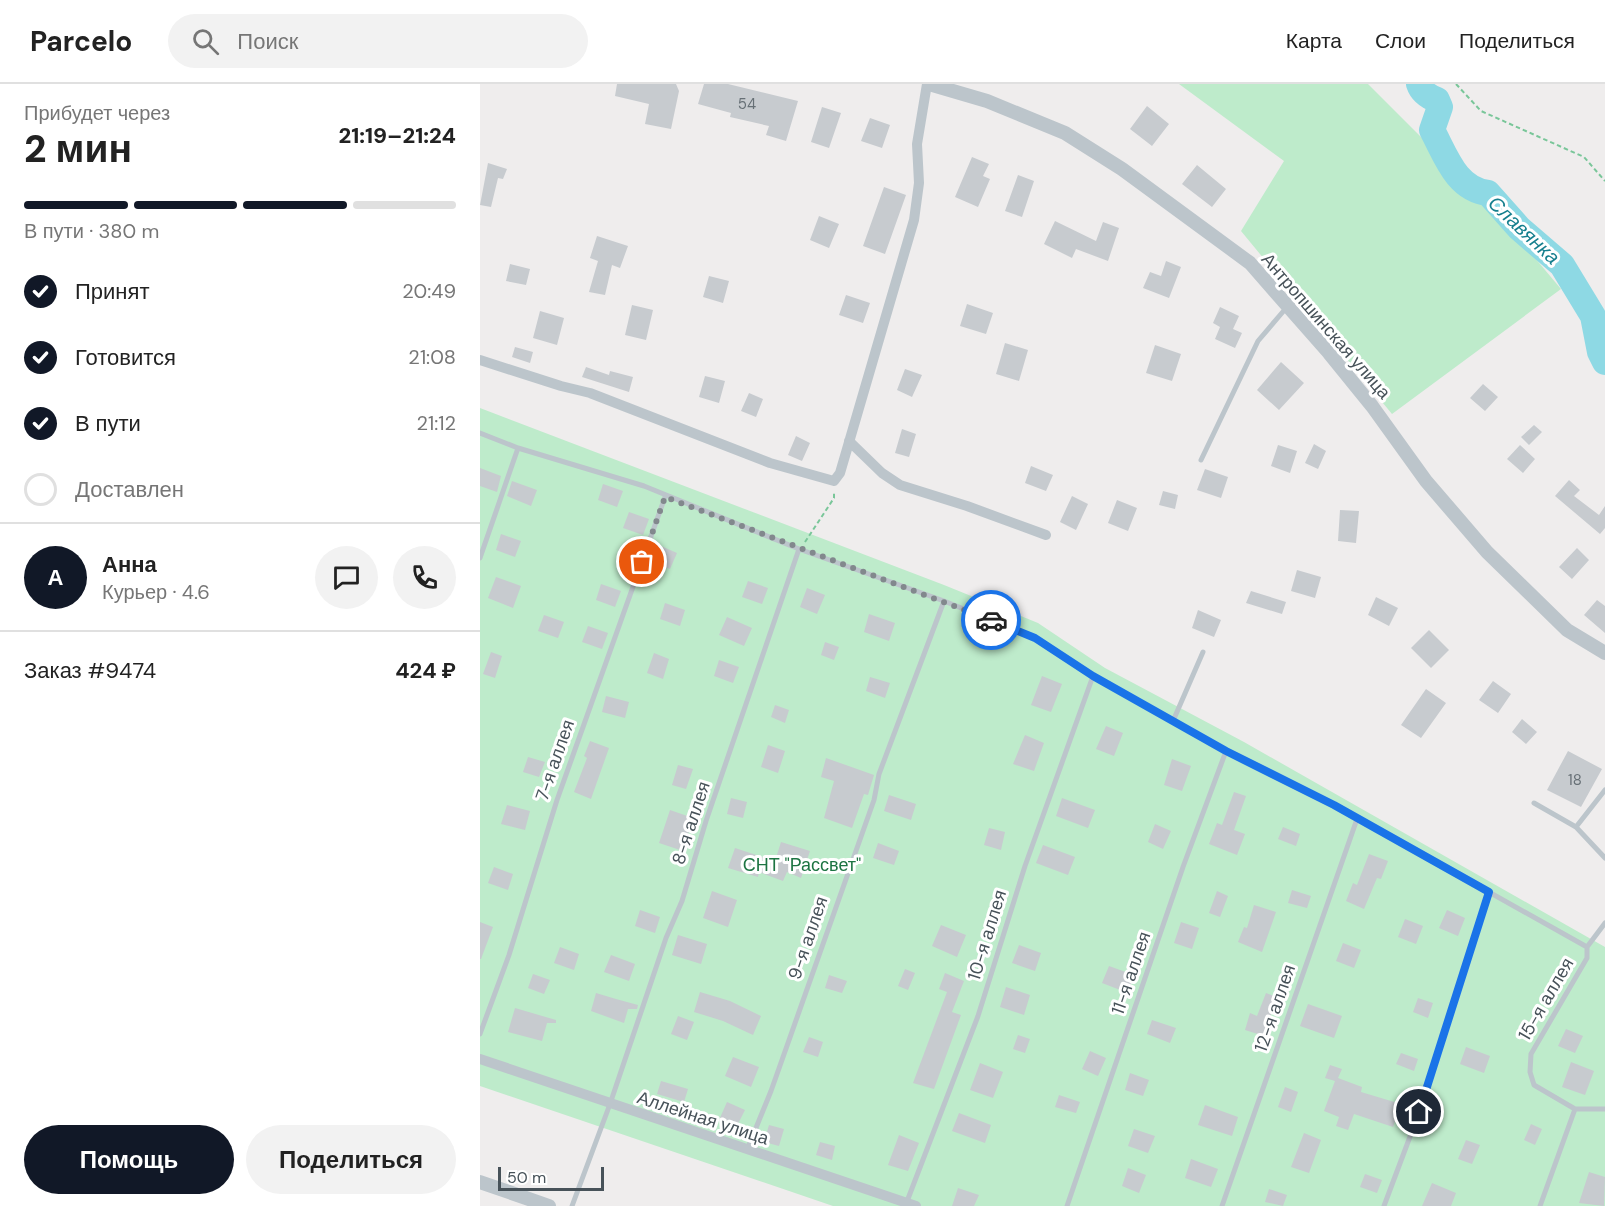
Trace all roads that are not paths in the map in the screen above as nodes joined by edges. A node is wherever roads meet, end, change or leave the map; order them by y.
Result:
1 (928, 84) edge
2 (1288, 306) junction
3 (480, 360) edge
4 (480, 432) edge
5 (849, 441) junction
6 (518, 448) junction
7 (1201, 460) dead end
8 (665, 497) junction
9 (1046, 535) dead end
10 (799, 549) junction
11 (480, 558) edge
12 (944, 601) junction
13 (1203, 652) dead end
14 (1605, 652) edge
15 (1093, 676) junction
16 (1173, 721) junction
17 (1226, 751) junction
18 (1605, 790) edge
19 (1534, 803) dead end
20 (1357, 819) junction
21 (1576, 827) junction
22 (1605, 858) edge
23 (1489, 892) junction
24 (1605, 923) edge
25 (1587, 947) junction
26 (480, 1034) edge
27 (480, 1059) edge
28 (610, 1104) junction
29 (1575, 1109) junction
30 (1605, 1109) edge
31 (747, 1150) junction
32 (480, 1182) edge
33 (910, 1205) edge
34 (549, 1206) edge
35 (572, 1206) edge
36 (1067, 1206) edge
37 (1222, 1206) edge
38 (1384, 1206) edge
39 (1540, 1206) edge

1 - 2 street, Антропшинская улица
1 - 5 street
2 - 7 lane
2 - 14 street, Антропшинская улица
3 - 5 street
4 - 6 lane
5 - 9 street
6 - 8 lane
6 - 11 lane
8 - 10 lane
8 - 26 lane, 7-я аллея
10 - 12 lane
10 - 28 lane, 8-я аллея
12 - 15 lane
12 - 31 lane, 9-я аллея
13 - 16 lane
15 - 16 lane
15 - 33 lane, 10-я аллея
16 - 17 lane
17 - 20 lane
17 - 36 lane, 11-я аллея
18 - 21 lane
19 - 21 lane
20 - 23 lane
20 - 37 lane, 12-я аллея
21 - 22 lane
23 - 25 lane
23 - 38 lane
24 - 25 lane
25 - 29 lane, 15-я аллея
27 - 28 street, Аллейная улица
28 - 31 street, Аллейная улица
28 - 35 lane, 8-я аллея
29 - 30 lane
29 - 39 lane
31 - 33 street, Аллейная улица
32 - 34 street

